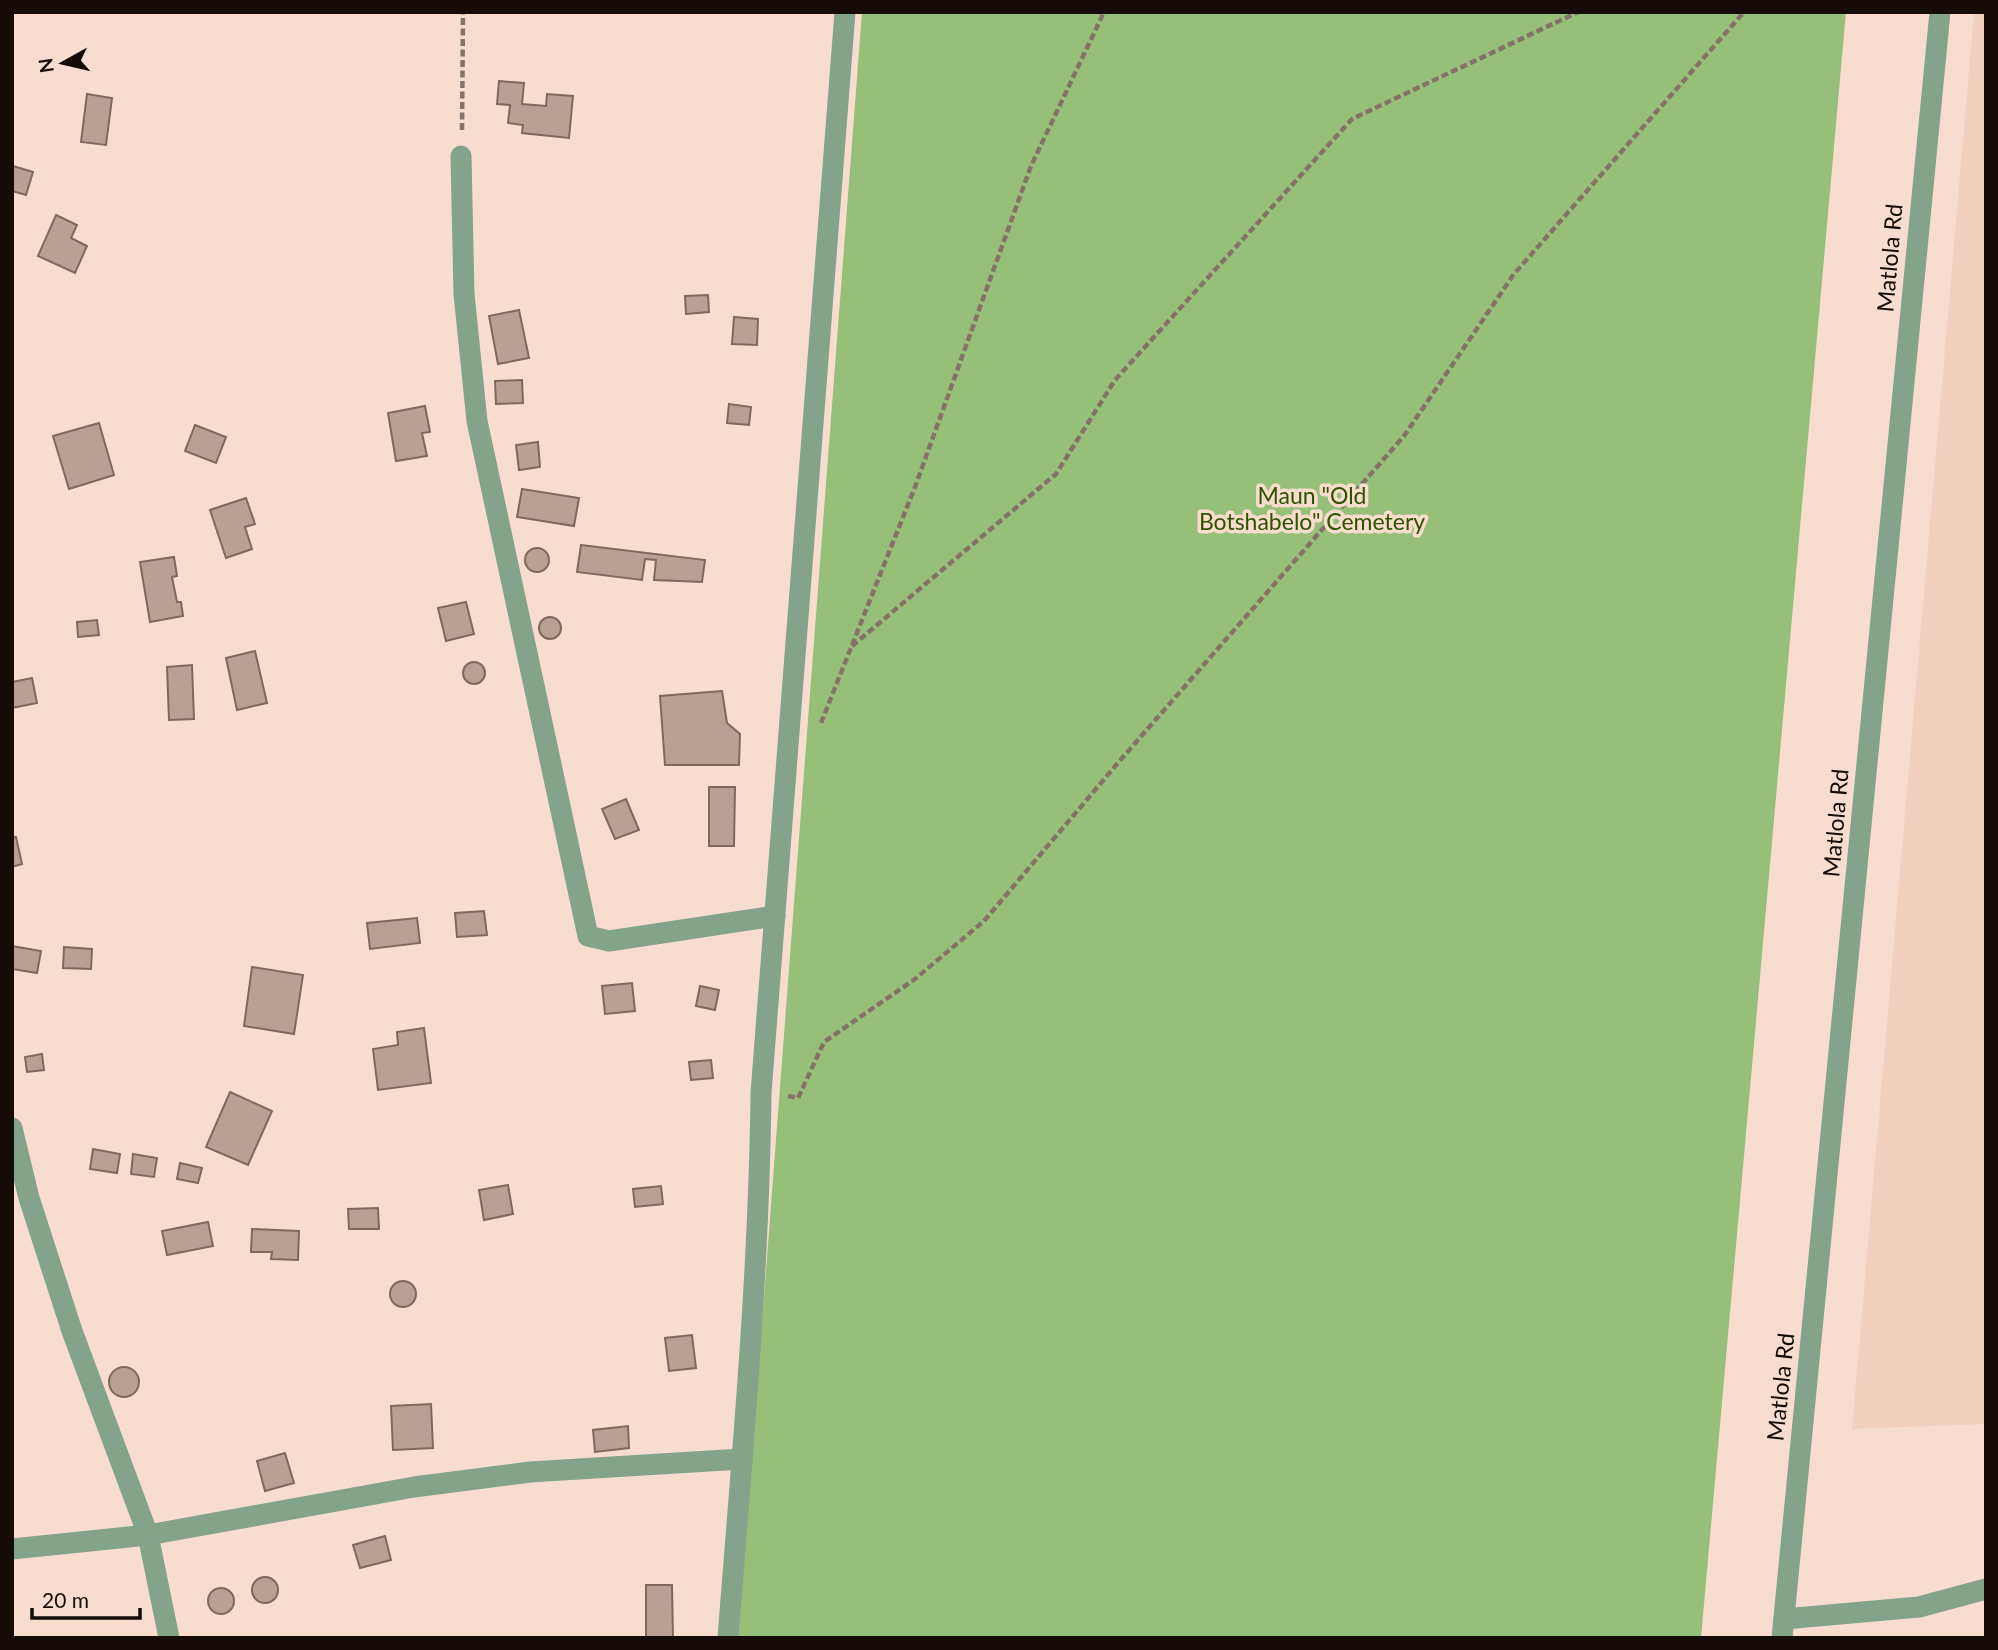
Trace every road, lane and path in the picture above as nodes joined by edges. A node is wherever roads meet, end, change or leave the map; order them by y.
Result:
1 (463, 12) edge
2 (845, 12) edge
3 (1104, 12) edge
4 (1578, 12) edge
5 (1744, 12) edge
6 (1940, 12) edge
7 (461, 156) joint
8 (852, 646) junction
9 (817, 733) dead end
10 (775, 916) junction
11 (761, 1093) junction
12 (12, 1128) edge
13 (742, 1459) junction
14 (148, 1535) junction
15 (12, 1549) edge
16 (1986, 1589) edge
17 (1783, 1629) edge
18 (169, 1638) edge
19 (728, 1638) edge

1 - 7 path
2 - 10 street
3 - 8 path
4 - 8 path
5 - 11 path
6 - 17 street, Matlola Rd
7 - 10 street
8 - 9 path
10 - 11 street
11 - 13 street
12 - 14 street
13 - 14 street
13 - 19 street
14 - 15 street
14 - 18 street
16 - 17 street

